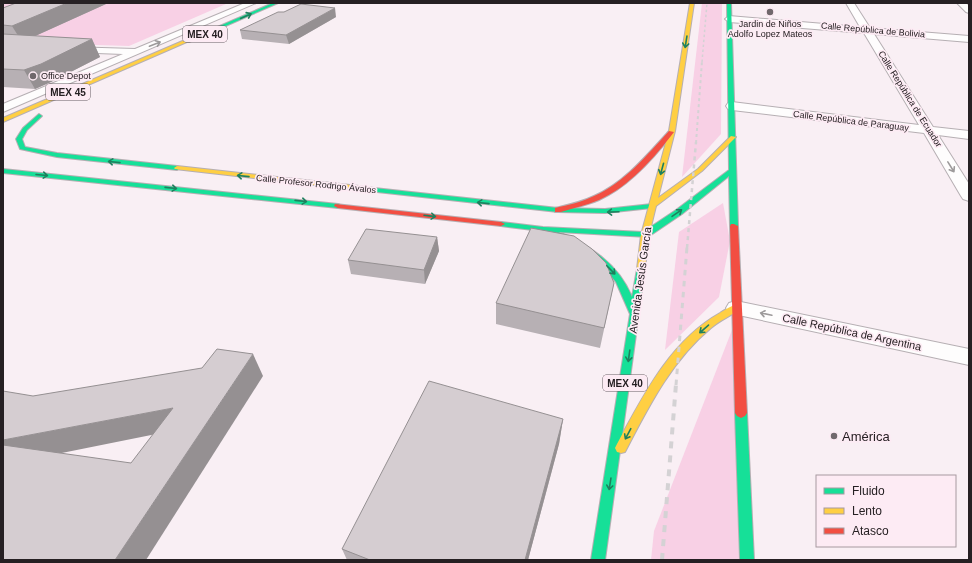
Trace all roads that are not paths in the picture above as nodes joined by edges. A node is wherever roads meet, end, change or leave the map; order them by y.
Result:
1 (252, 3) edge
2 (276, 3) edge
3 (692, 3) edge
4 (728, 3) edge
5 (850, 3) edge
6 (961, 3) edge
7 (969, 10) edge
8 (729, 19) junction
9 (866, 30) junction
10 (969, 39) edge
11 (59, 48) edge
12 (137, 51) junction
13 (133, 65) junction
14 (732, 106) junction
15 (3, 108) edge
16 (46, 112) junction
17 (3, 113) edge
18 (3, 120) edge
19 (17, 126) dead end
20 (929, 130) junction
21 (672, 131) junction
22 (969, 135) edge
23 (733, 137) junction
24 (733, 170) junction
25 (3, 171) edge
26 (969, 196) edge
27 (652, 206) junction
28 (558, 210) junction
29 (543, 229) junction
30 (645, 236) junction
31 (736, 308) junction
32 (634, 320) junction
33 (969, 357) edge
34 (613, 463) junction
35 (598, 560) edge
36 (747, 560) edge

12 -> 1 street
13 -> 2 main road, MEX 40
3 -> 21 main road, Avenida Jesús García / MEX 40
4 - 8 main road
5 - 9 street, Calle República de Ecuador
6 - 7 street
8 - 9 street, Calle República de Bolivia
8 - 14 main road
9 - 10 street, Calle República de Bolivia
9 - 20 street, Calle República de Ecuador
11 - 12 street
12 - 15 street
12 - 17 street
13 - 16 main road, MEX 40
13 - 18 main road, MEX 45
14 - 20 street, Calle República de Paraguay
14 - 23 main road
16 - 19 main road, MEX 40
28 -> 16 main road, Calle Profesor Rodrigo Ávalos
20 - 22 street, Calle República de Paraguay
20 -> 26 street, Calle República de Ecuador
21 -> 27 main road, Avenida Jesús García / MEX 40
21 - 28 main road
23 - 24 main road
23 - 27 main road
30 -> 24 main road
24 - 31 main road
25 -> 29 main road, Calle Profesor Rodrigo Ávalos
27 -> 28 main road, Calle Profesor Rodrigo Ávalos
27 - 30 main road, Avenida Jesús García / MEX 40
29 - 30 main road, Calle Profesor Rodrigo Ávalos
29 -> 32 main road
30 - 32 main road, Avenida Jesús García / MEX 40
33 -> 31 street, Calle República de Argentina
31 -> 34 main road
31 - 36 main road
32 -> 34 main road, Avenida Jesús García / MEX 40
34 -> 35 main road, Avenida Jesús García / MEX 40

